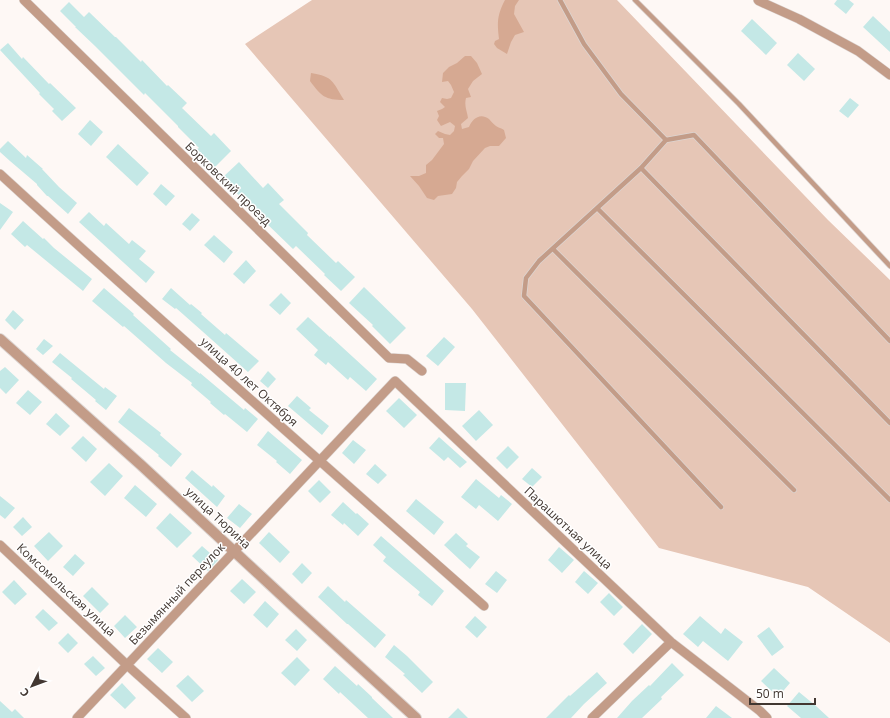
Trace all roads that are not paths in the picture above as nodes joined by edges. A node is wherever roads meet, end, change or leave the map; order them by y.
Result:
1 (24, 0) edge
2 (560, 0) edge
3 (635, 0) edge
4 (758, 0) edge
5 (890, 75) edge
6 (666, 140) junction
7 (641, 168) junction
8 (0, 174) edge
9 (597, 208) junction
10 (553, 248) junction
11 (890, 266) edge
12 (0, 339) edge
13 (890, 341) edge
14 (422, 371) dead end
15 (361, 418) joint
16 (890, 423) edge
17 (320, 461) junction
18 (794, 490) dead end
19 (890, 500) edge
20 (721, 507) dead end
21 (0, 545) edge
22 (234, 551) junction
23 (484, 606) dead end
24 (671, 642) junction
25 (127, 665) junction
26 (756, 714) edge
27 (77, 718) edge
28 (186, 718) edge
29 (416, 718) edge
30 (592, 718) edge
31 (767, 718) edge

1 - 14 street, Борковский проезд
2 - 6 lane
3 - 11 lane
4 - 5 street
6 - 7 lane
6 - 13 lane
7 - 9 lane
7 - 16 lane
8 - 17 street, улица 40 лет Октября
9 - 10 lane
9 - 19 lane
10 - 18 lane
10 - 20 lane
12 - 22 street, улица Тюрина
15 - 17 street, Безымянный переулок
15 - 24 street, Парашютная улица
17 - 22 street, Безымянный переулок
17 - 23 street, улица 40 лет Октября
21 - 25 street, Комсомольская улица
22 - 25 street, Безымянный переулок
22 - 29 street, улица Тюрина
24 - 26 street, Парашютная улица
24 - 30 street
25 - 27 street, Безымянный переулок
25 - 28 street, Комсомольская улица
26 - 31 street, Парашютная улица

